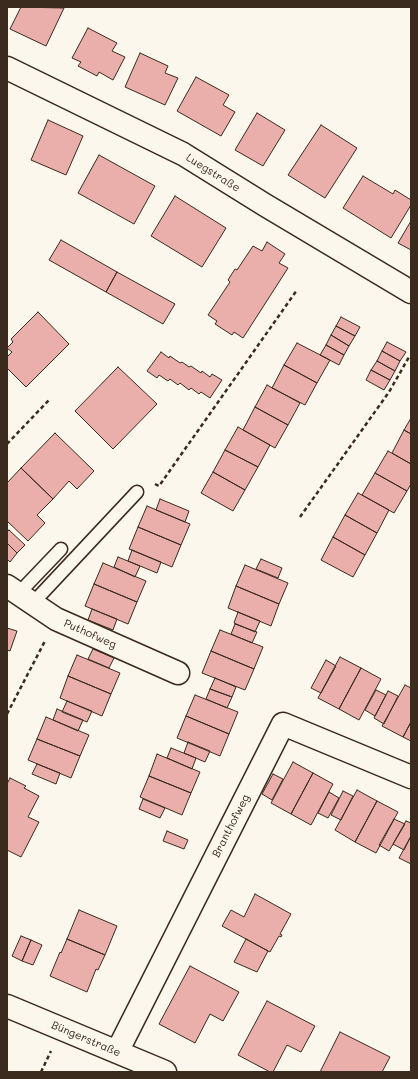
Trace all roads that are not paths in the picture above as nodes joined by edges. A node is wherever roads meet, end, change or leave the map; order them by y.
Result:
1 (7, 68) edge
2 (411, 292) edge
3 (137, 492) dead end
4 (61, 549) dead end
5 (19, 594) edge
6 (178, 673) dead end
7 (411, 777) edge
8 (7, 1006) edge
9 (117, 1052) junction
10 (165, 1072) edge

1 - 2 street, Luegstraße
3 - 5 lane
4 - 5 lane
5 - 6 street, Puthofweg
7 - 9 street, Branthofweg
8 - 9 street, Büngerstraße
9 - 10 street, Büngerstraße

